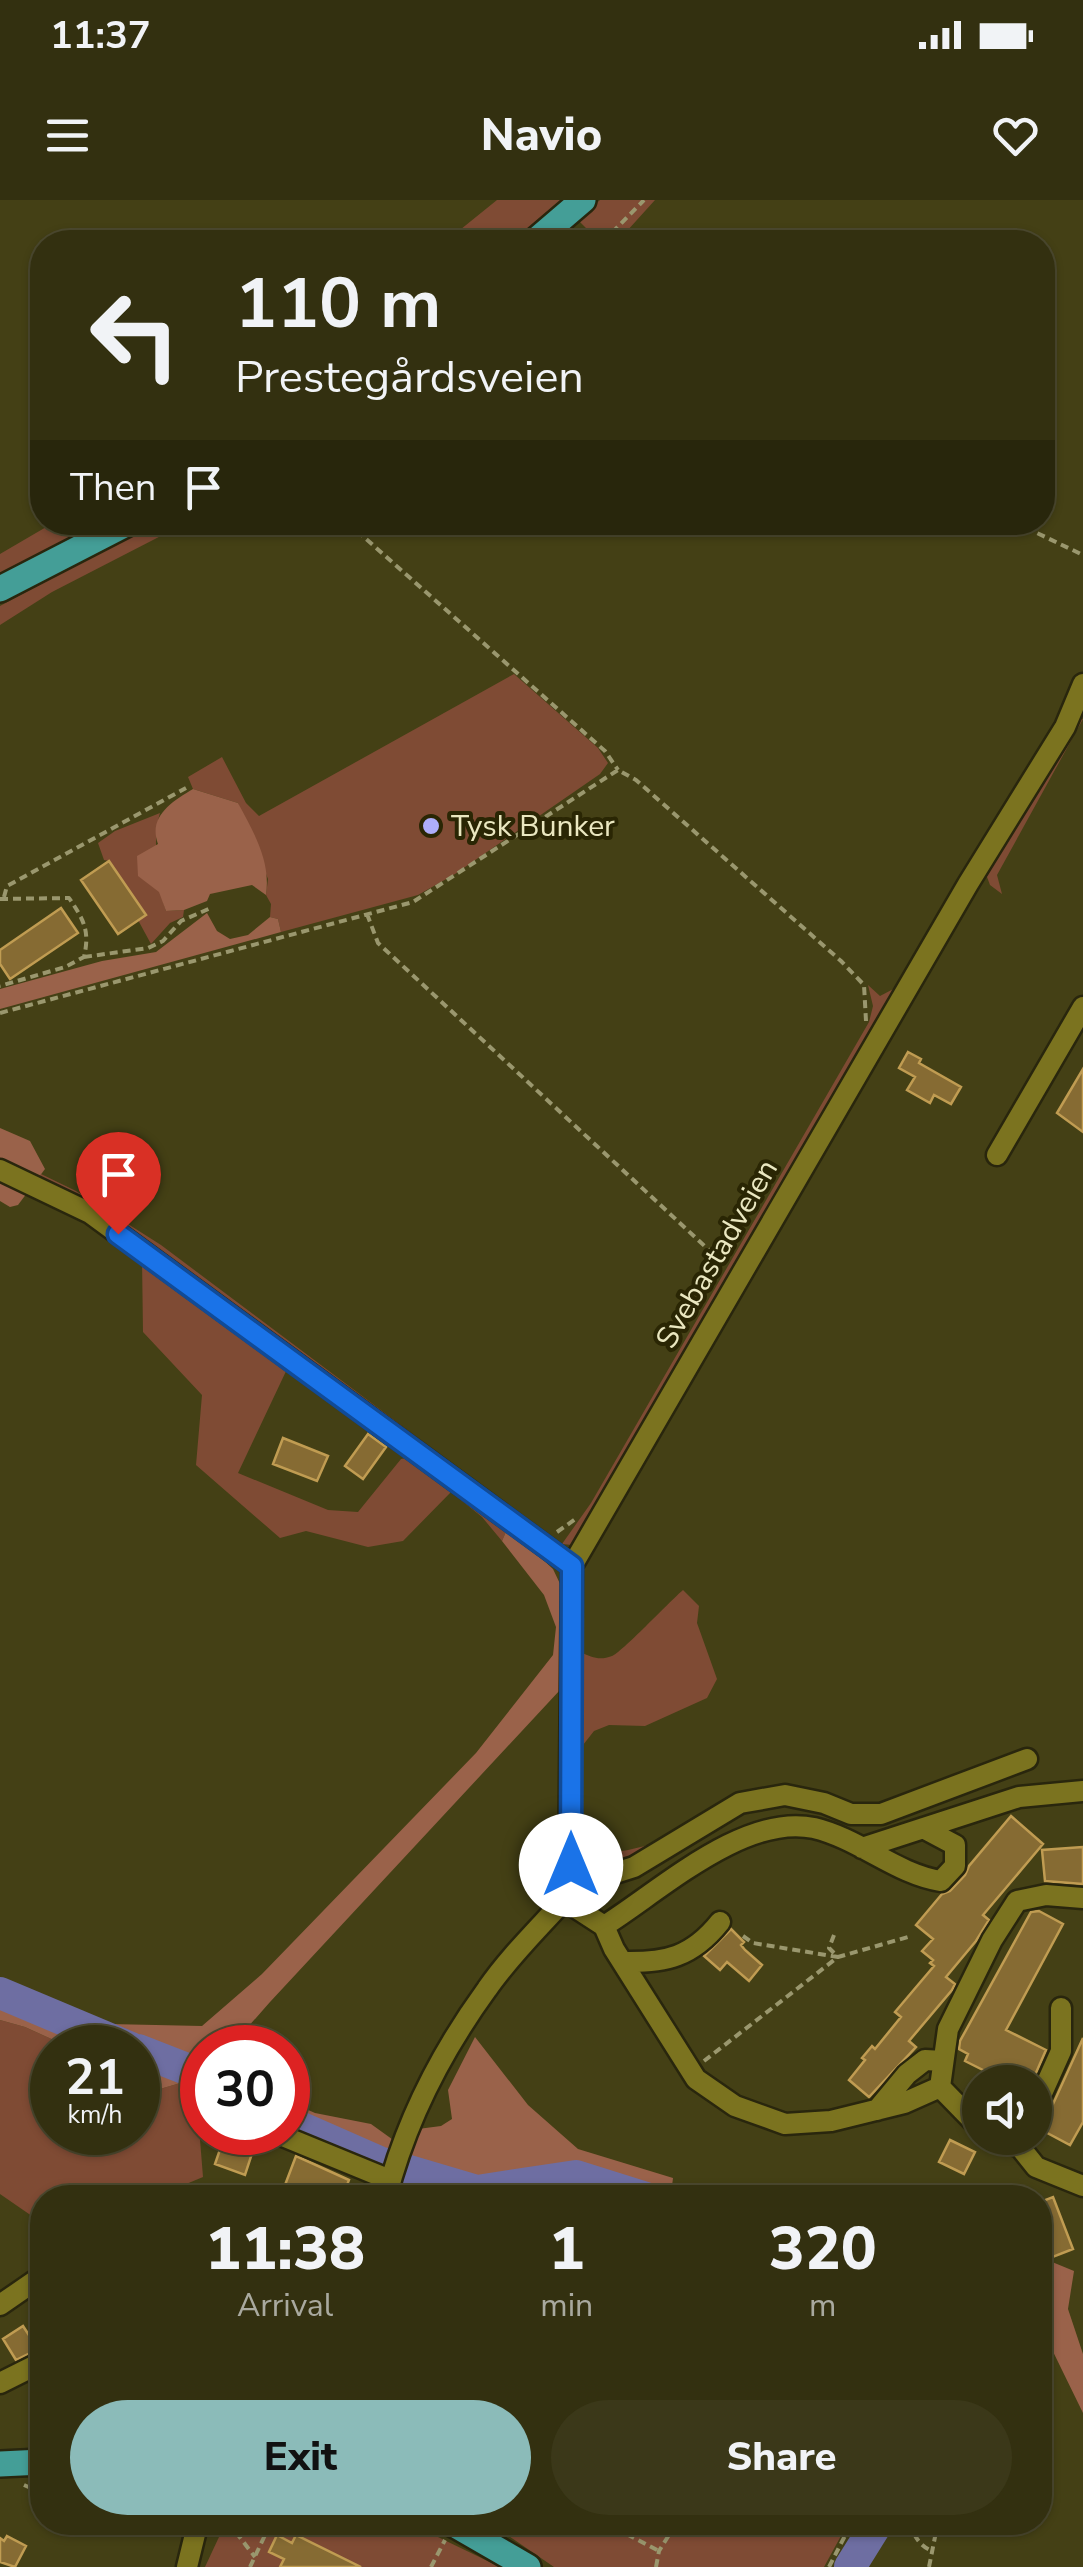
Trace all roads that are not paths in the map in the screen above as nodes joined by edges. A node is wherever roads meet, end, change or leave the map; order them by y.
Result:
1 (583, 200) edge
2 (548, 230) edge
3 (105, 535) edge
4 (0, 590) edge
5 (1083, 684) edge
6 (1083, 1007) edge
7 (998, 1154) dead end
8 (0, 1170) edge
9 (572, 1566) junction
10 (1026, 1759) dead end
11 (1083, 1791) edge
12 (923, 1828) junction
13 (877, 1859) junction
14 (571, 1865) junction
15 (1083, 1898) edge
16 (564, 1900) junction
17 (720, 1922) dead end
18 (604, 1926) junction
19 (623, 1962) junction
20 (1061, 2008) dead end
21 (943, 2060) junction
22 (1052, 2071) edge
23 (940, 2086) junction
24 (962, 2109) edge
25 (876, 2110) junction
26 (310, 2149) edge
27 (1026, 2155) edge
28 (389, 2184) edge
29 (1083, 2186) edge
30 (30, 2284) edge
31 (0, 2304) edge
32 (30, 2368) edge
33 (0, 2383) edge
34 (30, 2463) edge
35 (0, 2464) edge
36 (195, 2535) edge
37 (473, 2535) edge
38 (187, 2567) edge
39 (528, 2567) edge

1 - 2 main road
3 - 4 main road
5 - 9 street, Svebastadveien
6 - 7 street
8 - 9 street
9 - 14 street, Svebastadveien
10 - 14 street
11 - 12 street
12 - 13 street
12 - 13 street
13 - 18 street
14 - 16 street, Svebastadveien
15 - 21 street
16 - 18 street
16 - 28 street, Svebastadveien
17 - 19 street
18 - 19 street
19 - 25 street
20 - 22 street
21 - 23 street
21 - 25 street
23 - 24 street
23 - 25 street
26 - 28 street
27 - 29 street
30 - 31 street
32 - 33 street
34 - 35 main road
36 - 38 street
37 - 39 main road

